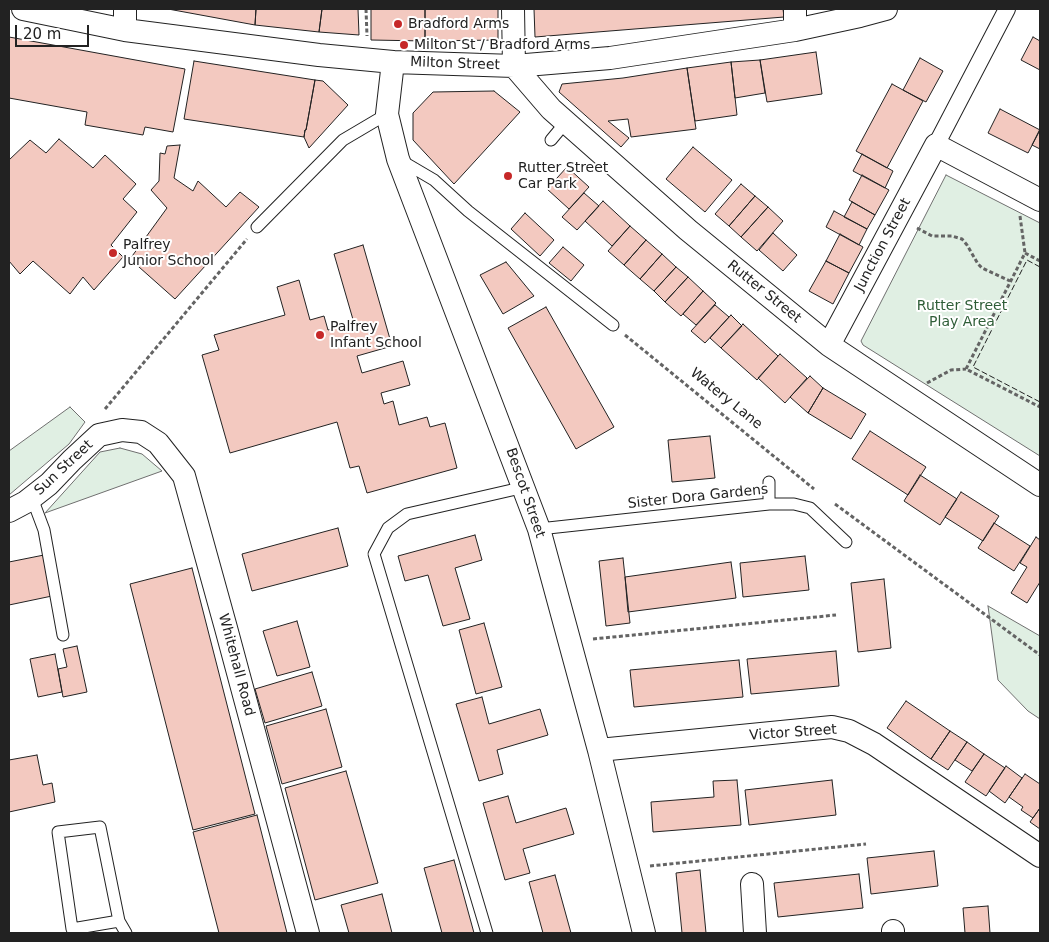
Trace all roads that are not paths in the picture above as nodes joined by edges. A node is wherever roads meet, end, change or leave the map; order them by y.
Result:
1 (23, 9) edge
2 (513, 9) edge
3 (886, 9) edge
4 (1007, 9) edge
5 (125, 19) edge
6 (795, 19) edge
7 (393, 62) junction
8 (514, 66) junction
9 (386, 114) junction
10 (566, 122) junction
11 (551, 140) dead end
12 (936, 145) junction
13 (398, 159) junction
14 (1035, 197) edge
15 (257, 227) road end
16 (613, 325) road end
17 (829, 345) junction
18 (122, 430) joint
19 (768, 482) dead end
20 (1040, 484) edge
21 (525, 488) junction
22 (32, 498) junction
23 (769, 504) junction
24 (9, 511) edge
25 (539, 529) junction
26 (846, 542) dead end
27 (62, 635) dead end
28 (599, 750) junction
29 (1040, 856) edge
30 (752, 884) dead end
31 (119, 921) junction
32 (126, 933) edge
33 (308, 933) edge
34 (487, 933) edge
35 (644, 933) edge
36 (755, 933) edge

1 - 5 street, Milton Street
2 - 8 street
3 - 6 street, Milton Street
4 - 12 street
5 - 7 street, Milton Street
6 - 8 street, Milton Street
7 - 8 street, Milton Street
7 - 9 street, Bescot Street
8 - 10 street, Rutter Street
9 - 13 street, Bescot Street
9 - 15 lane
10 - 11 lane
10 - 17 street, Rutter Street
12 - 14 street
12 - 17 street, Junction Street
13 - 16 lane
13 - 21 street, Bescot Street
17 - 20 street, Rutter Street
18 - 22 street, Sun Street
18 - 33 street, Whitehall Road
19 - 23 lane
21 - 25 street, Bescot Street
21 - 34 lane
22 - 24 street, Sun Street
22 - 27 lane
23 - 25 lane, Sister Dora Gardens
23 - 26 lane, Sister Dora Gardens
25 - 28 street, Bescot Street
28 - 29 street, Victor Street
28 - 35 street, Bescot Street
30 - 36 street
31 - 31 lane
31 - 32 lane

